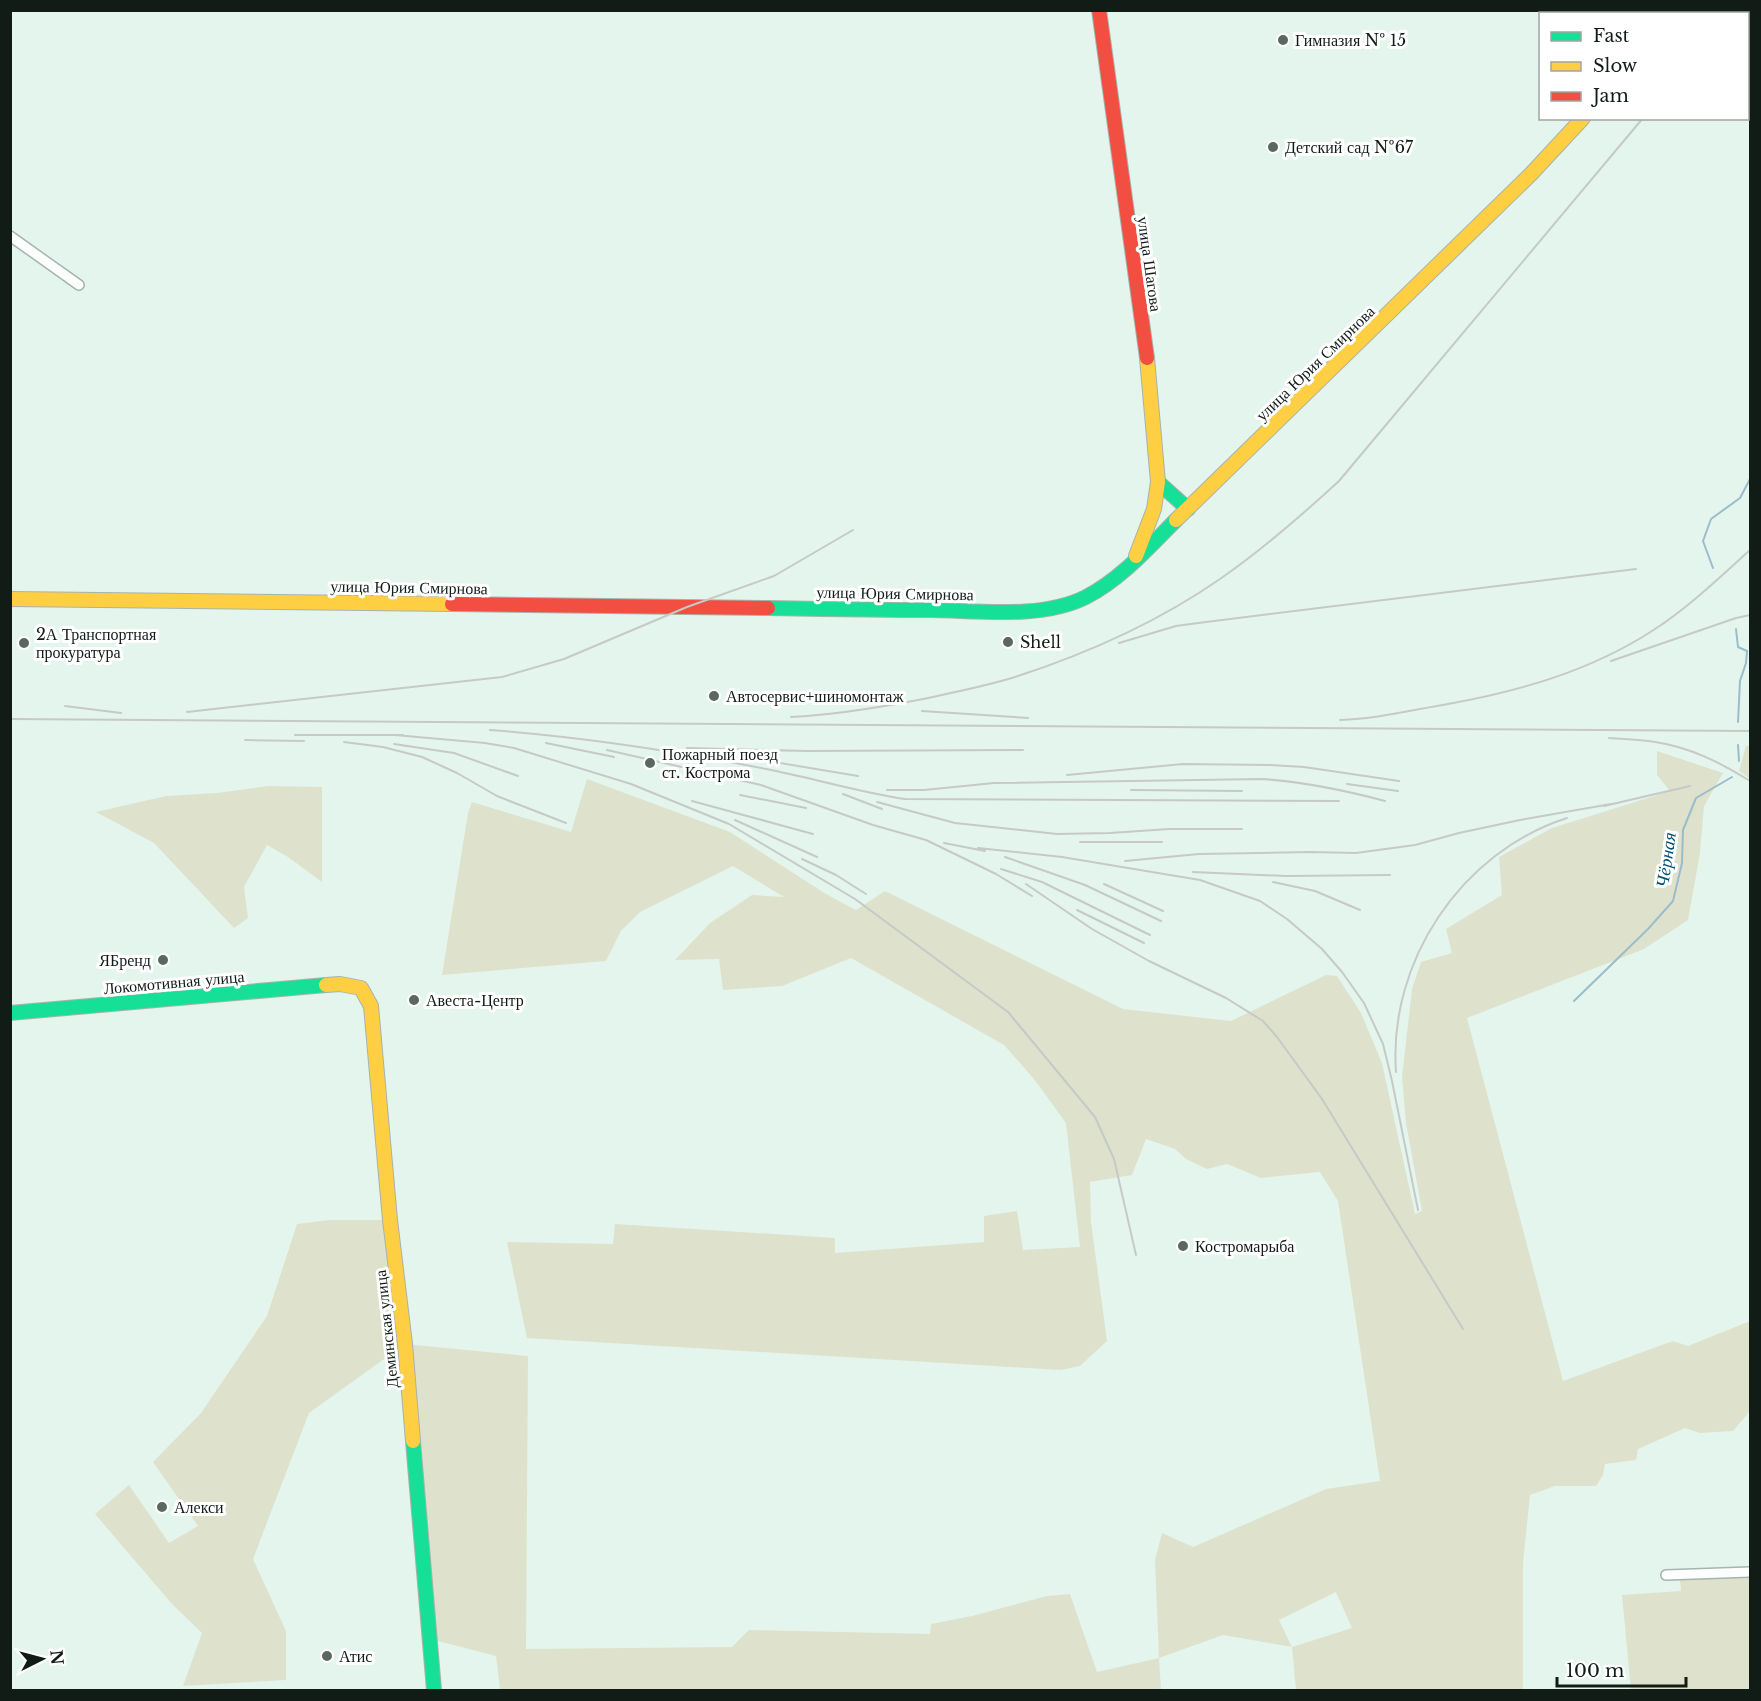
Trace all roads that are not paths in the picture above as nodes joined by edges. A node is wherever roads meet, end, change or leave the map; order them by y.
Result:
1 (1099, 10) edge
2 (1581, 120) edge
3 (10, 236) edge
4 (79, 285) dead end
5 (1158, 482) junction
6 (1188, 509) junction
7 (1134, 561) junction
8 (10, 599) edge
9 (340, 984) joint
10 (10, 1013) edge
11 (1750, 1572) edge
12 (1666, 1575) dead end
13 (434, 1690) edge

1 - 5 main road, улица Шагова
2 - 6 main road, улица Юрия Смирнова
3 - 4 street
5 - 6 main road
5 - 7 main road, улица Шагова
6 - 7 main road, улица Юрия Смирнова
7 - 8 main road, улица Юрия Смирнова
9 - 10 main road, Локомотивная улица
9 - 13 main road, Деминская улица
11 - 12 street

